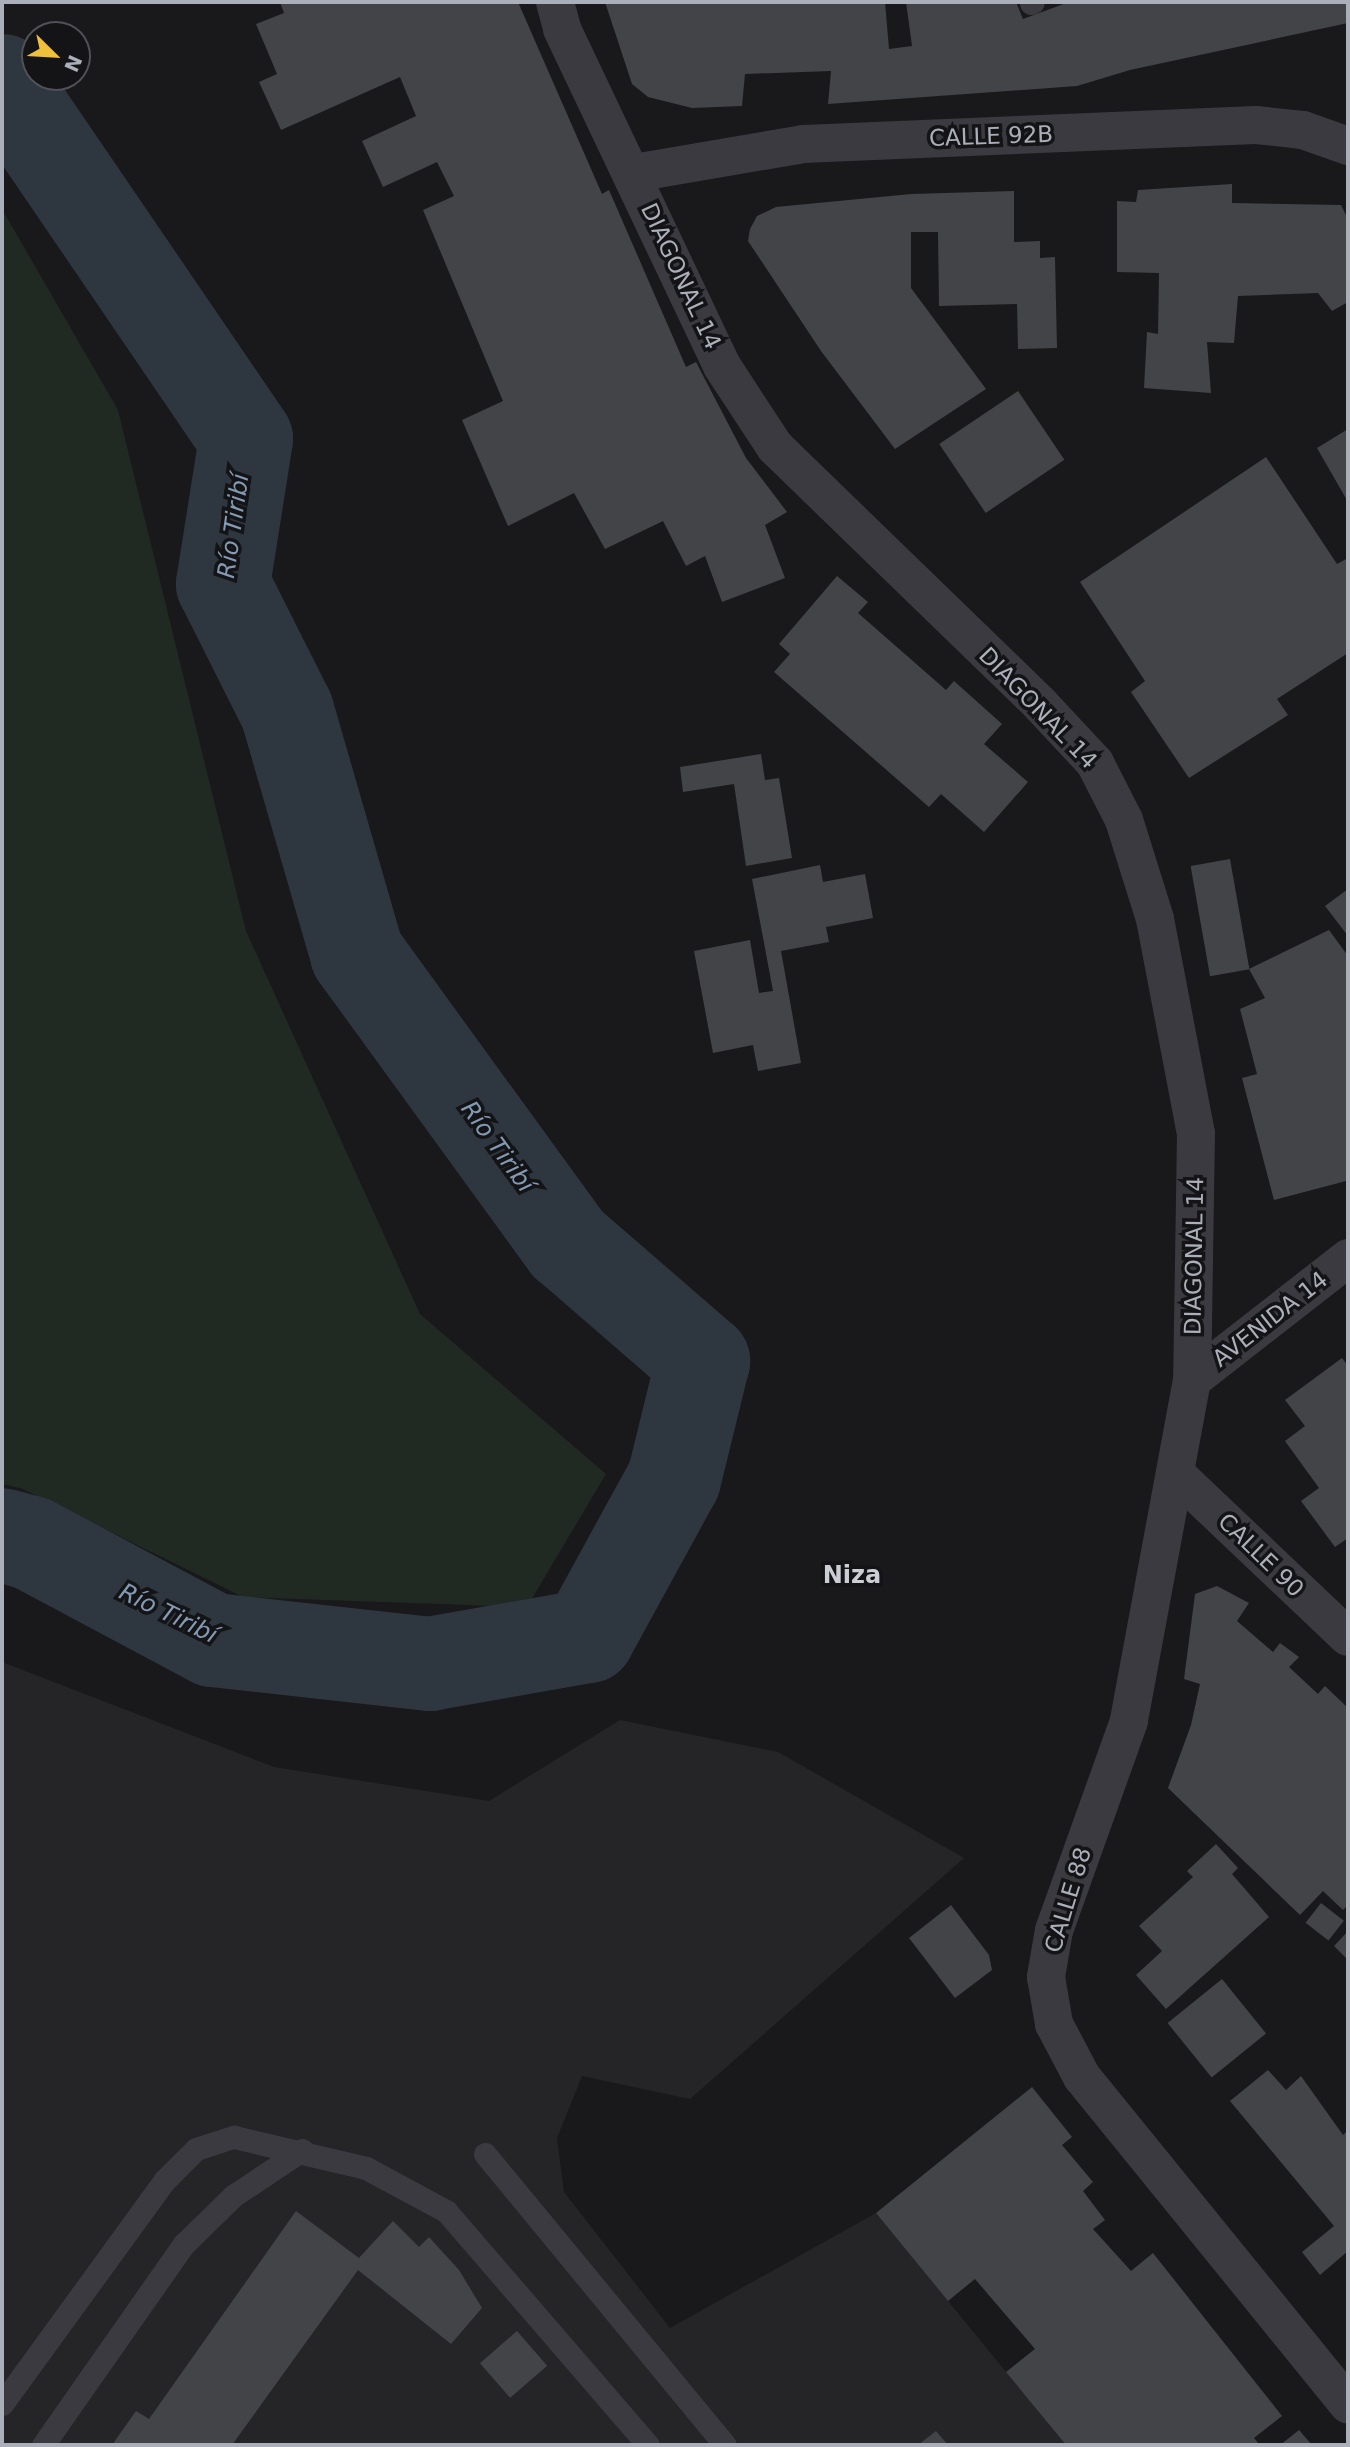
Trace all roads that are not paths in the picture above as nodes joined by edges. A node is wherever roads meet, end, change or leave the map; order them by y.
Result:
1 (555, 2) edge
2 (1348, 146) edge
3 (634, 173) junction
4 (1348, 1258) edge
5 (1192, 1380) junction
6 (1175, 1472) junction
7 (1348, 1637) edge
8 (302, 2150) junction
9 (485, 2154) dead end
10 (2, 2404) edge
11 (1348, 2404) edge
12 (43, 2445) edge
13 (648, 2445) edge
14 (725, 2445) edge

1 - 3 street, DIAGONAL 14
2 - 3 street, CALLE 92B
3 - 5 street, DIAGONAL 14
4 - 5 street, AVENIDA 14
5 - 6 street, DIAGONAL 14
6 - 7 street, CALLE 90
6 - 11 street, CALLE 88
8 - 10 lane
8 - 12 lane
8 - 13 lane
9 - 14 lane

